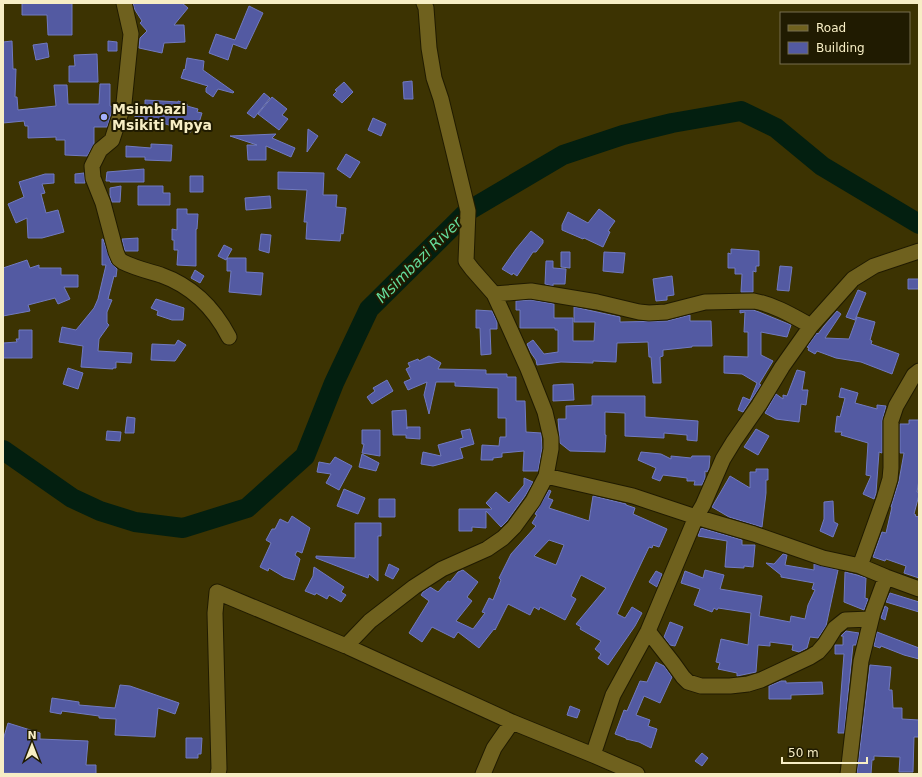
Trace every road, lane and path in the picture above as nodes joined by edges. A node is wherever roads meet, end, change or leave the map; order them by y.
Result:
1 (124, 3) edge
2 (424, 3) edge
3 (919, 251) edge
4 (494, 294) junction
5 (811, 326) junction
6 (229, 337) dead end
7 (919, 371) edge
8 (546, 476) junction
9 (696, 517) junction
10 (860, 566) junction
11 (886, 577) junction
12 (919, 588) edge
13 (871, 619) junction
14 (648, 631) junction
15 (346, 646) junction
16 (512, 722) junction
17 (593, 755) junction
18 (218, 774) edge
19 (483, 774) edge
20 (637, 774) edge
21 (848, 774) edge

1 - 6 street
2 - 4 street
3 - 5 street
4 - 5 street
4 - 8 street
5 - 9 street
7 - 10 street
8 - 9 street
8 - 15 street
9 - 10 street
9 - 14 street
10 - 11 street
11 - 12 street
11 - 13 street
13 - 14 street
13 - 21 street
14 - 17 street
15 - 16 street
15 - 18 street
16 - 17 street
16 - 19 street
17 - 20 street

